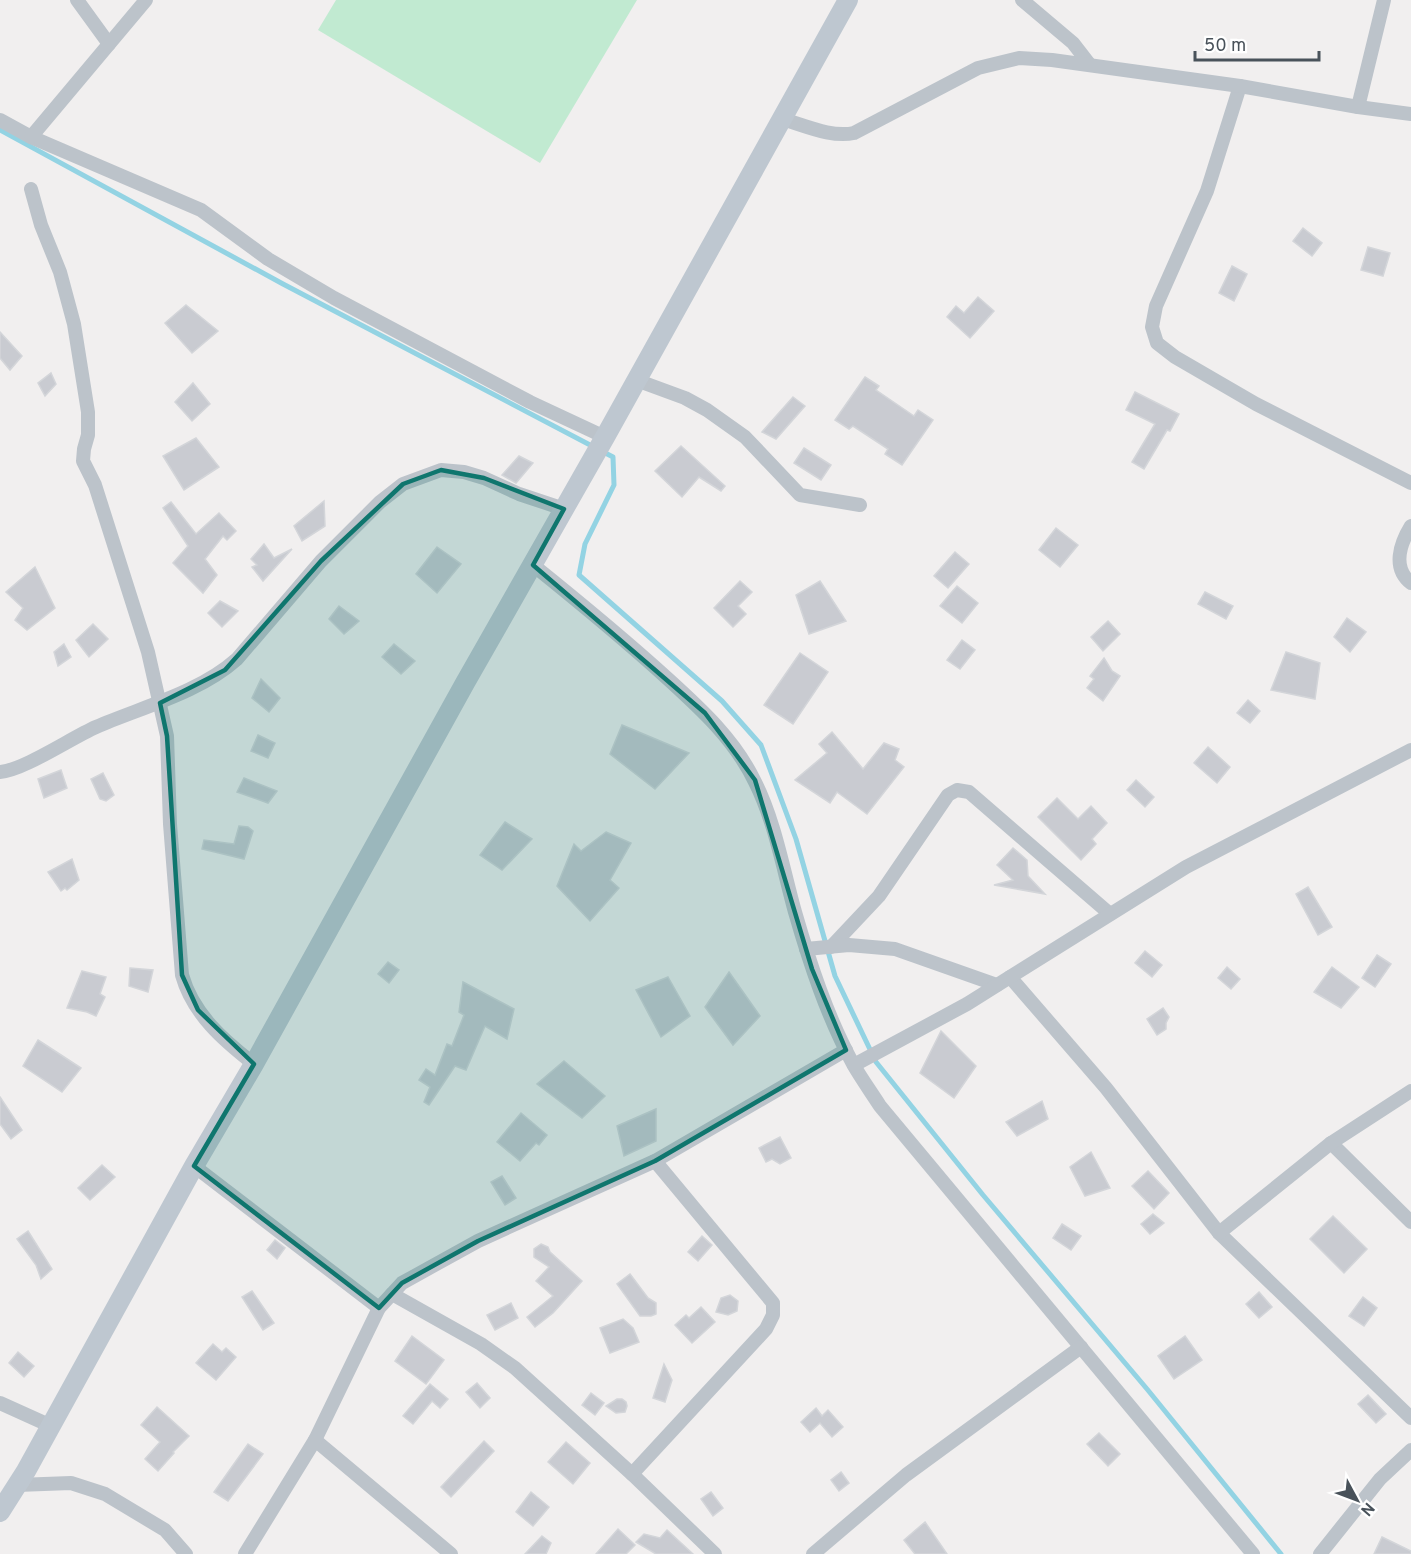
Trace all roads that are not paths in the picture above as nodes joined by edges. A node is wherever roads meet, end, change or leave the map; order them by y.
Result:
1 (77, 0) edge
2 (146, 0) edge
3 (848, 0) edge
4 (1022, 0) edge
5 (1384, 0) edge
6 (109, 44) junction
7 (1090, 65) junction
8 (1240, 86) junction
9 (1358, 107) junction
10 (1411, 114) edge
11 (782, 119) junction
12 (0, 120) edge
13 (31, 137) junction
14 (31, 189) dead end
15 (636, 380) junction
16 (605, 436) junction
17 (1411, 483) edge
18 (861, 506) dead end
19 (564, 509) junction
20 (1411, 526) edge
21 (533, 565) junction
22 (1411, 583) edge
23 (160, 703) junction
24 (1411, 750) edge
25 (0, 772) edge
26 (1110, 914) junction
27 (831, 947) junction
28 (806, 949) junction
29 (1010, 977) junction
30 (997, 985) junction
31 (846, 1050) junction
32 (254, 1064) junction
33 (854, 1065) junction
34 (1411, 1091) edge
35 (1331, 1143) junction
36 (655, 1161) junction
37 (194, 1166) junction
38 (1411, 1222) edge
39 (1218, 1233) junction
40 (392, 1294) junction
41 (379, 1308) junction
42 (1081, 1347) junction
43 (0, 1403) edge
44 (1411, 1418) edge
45 (51, 1426) junction
46 (315, 1440) junction
47 (1411, 1450) edge
48 (632, 1474) junction
49 (17, 1485) junction
50 (0, 1512) edge
51 (186, 1554) edge
52 (245, 1554) edge
53 (451, 1554) edge
54 (715, 1554) edge
55 (813, 1554) edge
56 (1253, 1554) edge
57 (1320, 1554) edge

1 - 6 street
2 - 6 street
3 - 11 main road
4 - 7 street
5 - 9 street
6 - 13 street
7 - 8 street
7 - 11 street
8 - 9 street
8 - 17 street
9 - 10 street
11 - 15 main road
12 - 13 street
13 - 16 street
14 - 23 street
15 - 16 main road
15 - 18 street
16 - 19 main road
19 - 21 main road
19 - 23 street
20 - 22 street
21 - 28 street
21 - 32 main road
23 - 25 street
23 - 32 street
24 - 26 street
26 - 27 street
26 - 29 street
27 - 28 street
27 - 30 street
28 - 31 street
29 - 30 street
29 - 39 street
30 - 33 street
31 - 33 street
31 - 36 street
32 - 37 main road
33 - 42 street
34 - 35 street
35 - 38 street
35 - 39 street
36 - 40 street
36 - 48 street
37 - 41 street
37 - 45 main road
39 - 44 street
40 - 41 street
40 - 48 street
41 - 46 street
42 - 55 street
42 - 56 street
43 - 45 street
45 - 49 main road
46 - 52 street
46 - 53 street
47 - 57 street
48 - 54 street
49 - 50 main road
49 - 51 street

